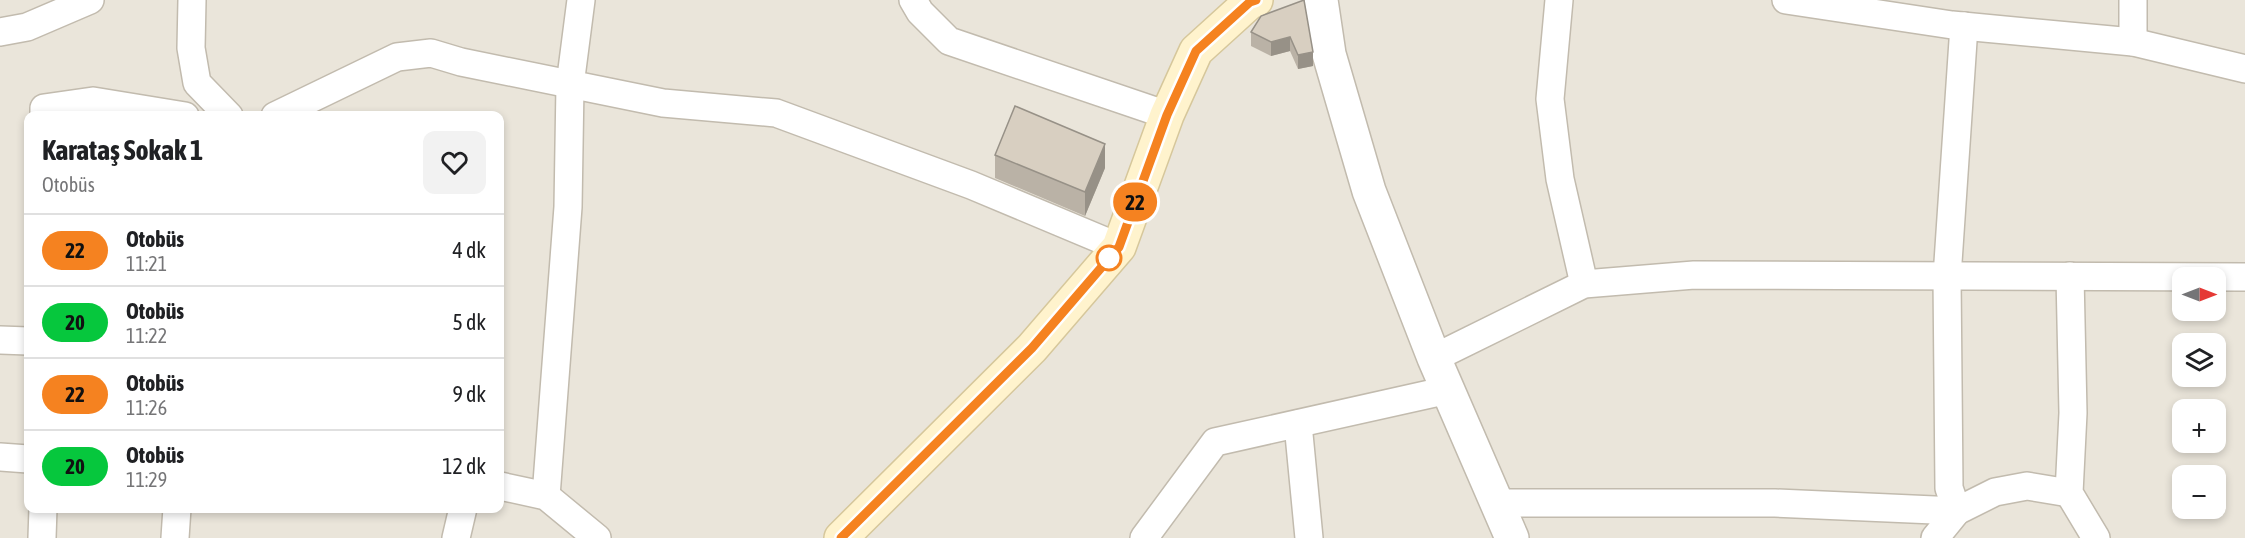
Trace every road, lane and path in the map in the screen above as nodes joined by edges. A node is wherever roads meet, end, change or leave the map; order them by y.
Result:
1 (90, 0) edge
2 (192, 0) edge
3 (581, 0) edge
4 (912, 0) edge
5 (1256, 0) edge
6 (1321, 0) edge
7 (1559, 0) edge
8 (1786, 0) edge
9 (2133, 0) edge
10 (1964, 26) junction
11 (0, 32) edge
12 (2133, 42) junction
13 (2245, 69) edge
14 (570, 85) junction
15 (44, 111) edge
16 (154, 111) edge
17 (224, 111) edge
18 (285, 111) edge
19 (1167, 115) junction
20 (1119, 247) junction
21 (2070, 276) junction
22 (1947, 277) junction
23 (2245, 277) edge
24 (1584, 284) junction
25 (0, 340) edge
26 (24, 341) edge
27 (1434, 358) junction
28 (1448, 390) junction
29 (1298, 424) junction
30 (0, 457) edge
31 (24, 459) edge
32 (504, 487) edge
33 (2070, 493) junction
34 (546, 496) junction
35 (1496, 503) junction
36 (1957, 511) junction
37 (43, 513) edge
38 (177, 513) edge
39 (462, 513) edge
40 (42, 538) edge
41 (175, 538) edge
42 (456, 538) edge
43 (597, 538) edge
44 (841, 538) edge
45 (1144, 538) edge
46 (1309, 538) edge
47 (1512, 538) edge
48 (1935, 538) edge
49 (2096, 538) edge

1 - 11 street
2 - 17 street
3 - 14 street
4 - 19 street
5 - 19 main road
6 - 27 street
7 - 24 street
8 - 10 street
9 - 12 street
10 - 12 street
10 - 22 street
12 - 13 street
14 - 18 street
14 - 20 street
14 - 34 street
15 - 16 street
19 - 20 main road
20 - 44 main road
21 - 22 street
21 - 23 street
21 - 33 street
22 - 24 street
22 - 36 street
24 - 27 street
25 - 26 street
27 - 28 street
28 - 29 street
28 - 35 street
29 - 45 street
29 - 46 street
30 - 31 street
32 - 34 street
33 - 36 street
33 - 49 street
34 - 43 street
35 - 36 street
35 - 47 street
36 - 48 street
37 - 40 street
38 - 41 street
39 - 42 street

